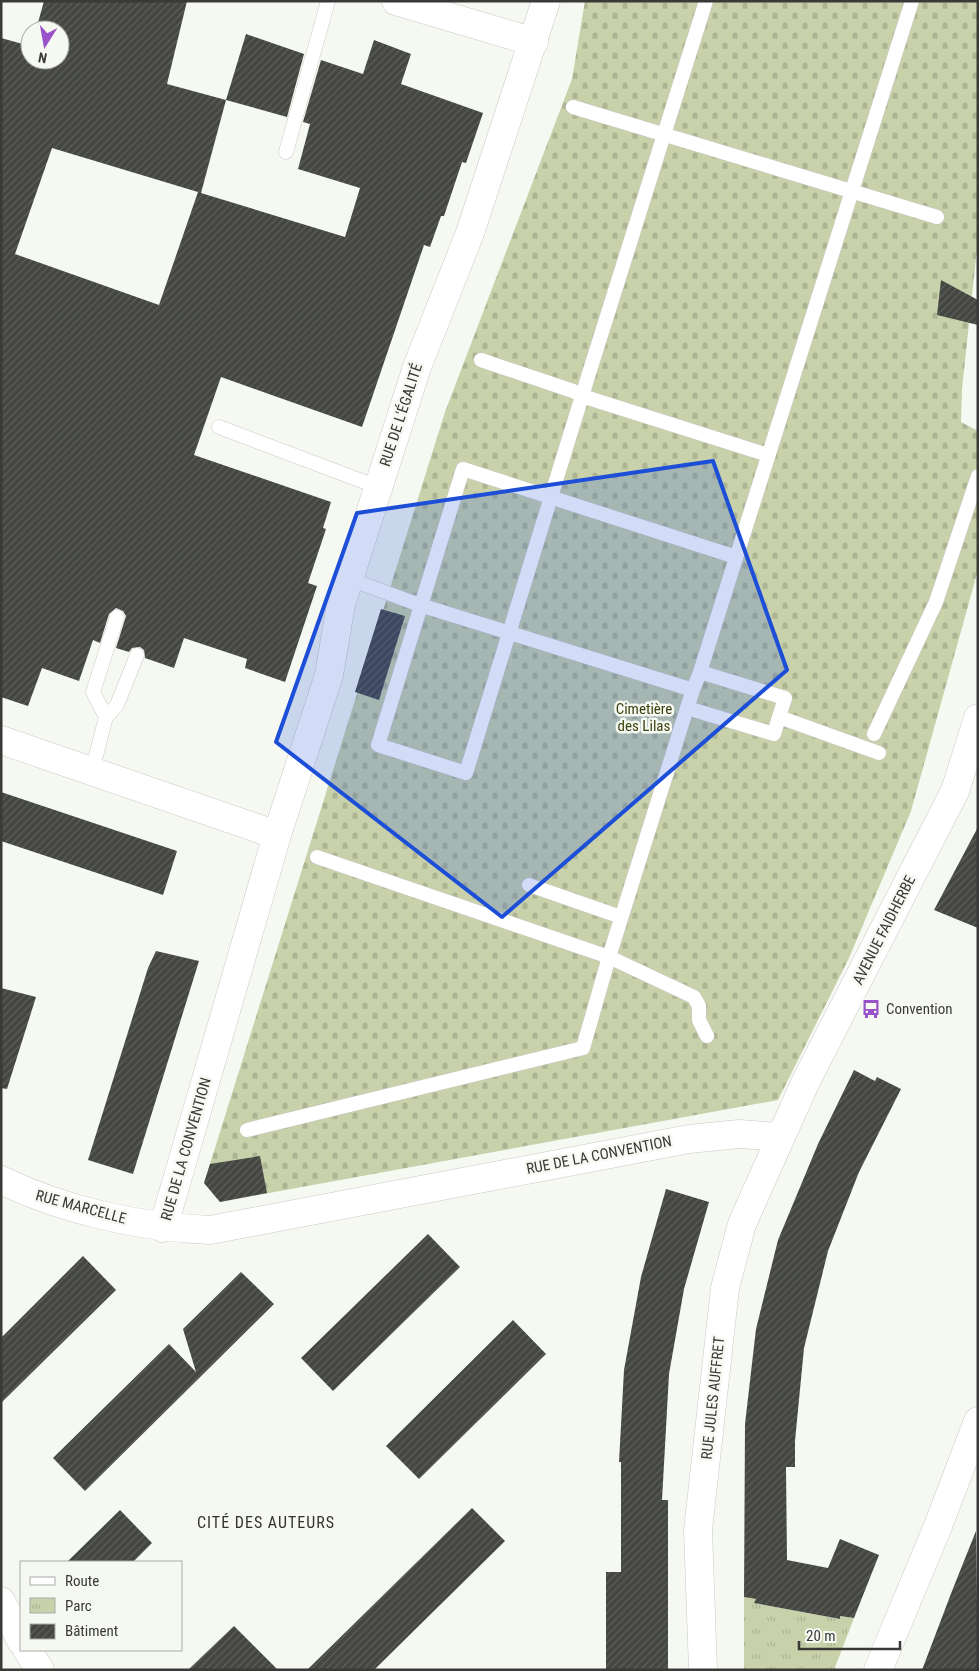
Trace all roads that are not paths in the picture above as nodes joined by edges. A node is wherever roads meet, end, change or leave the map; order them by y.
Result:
1 (328, 1) edge
2 (396, 1) edge
3 (546, 1) edge
4 (706, 1) edge
5 (912, 1) edge
6 (534, 42) junction
7 (573, 107) dead end
8 (664, 134) junction
9 (286, 152) dead end
10 (852, 192) junction
11 (937, 217) dead end
12 (481, 360) dead end
13 (582, 396) junction
14 (219, 427) dead end
15 (768, 455) junction
16 (978, 476) edge
17 (378, 487) junction
18 (551, 498) junction
19 (736, 557) junction
20 (349, 579) junction
21 (420, 605) junction
22 (117, 617) dead end
23 (509, 633) junction
24 (137, 655) dead end
25 (700, 672) junction
26 (693, 690) junction
27 (687, 708) junction
28 (106, 717) junction
29 (779, 717) junction
30 (978, 718) edge
31 (874, 734) dead end
32 (1, 740) edge
33 (879, 753) dead end
34 (92, 771) junction
35 (277, 835) junction
36 (317, 857) dead end
37 (529, 885) dead end
38 (621, 917) junction
39 (609, 957) junction
40 (707, 1036) dead end
41 (247, 1130) dead end
42 (780, 1137) junction
43 (1, 1180) edge
44 (163, 1228) junction
45 (978, 1421) edge
46 (1, 1601) edge
47 (20, 1639) edge
48 (28, 1651) edge
49 (40, 1670) edge
50 (703, 1670) edge
51 (878, 1670) edge

1 - 9 lane
2 - 6 street
3 - 6 street, RUE DE L'ÉGALITÉ
4 - 8 lane
5 - 10 lane
6 - 17 street, RUE DE L'ÉGALITÉ
7 - 8 lane
8 - 10 lane
8 - 13 lane
10 - 11 lane
10 - 15 lane
12 - 13 lane
13 - 15 lane
13 - 18 lane
14 - 17 lane
15 - 19 lane
16 - 31 lane
17 - 20 street, RUE DE L'ÉGALITÉ
18 - 19 lane
18 - 21 lane
18 - 23 lane
19 - 25 lane
20 - 21 lane
20 - 35 street, RUE DE L'ÉGALITÉ
21 - 23 lane
21 - 23 lane
22 - 28 lane
23 - 26 lane
24 - 28 lane
25 - 26 lane
25 - 29 lane
26 - 27 lane
27 - 29 lane
27 - 38 lane
28 - 34 lane
29 - 33 lane
30 - 42 street, AVENUE FAIDHERBE
32 - 34 street
34 - 35 street
35 - 44 street, RUE DE LA CONVENTION
36 - 39 lane
37 - 38 lane
38 - 39 lane
39 - 40 lane
39 - 41 lane
42 - 44 street, RUE DE LA CONVENTION
42 - 50 street, RUE JULES AUFFRET
43 - 44 street, RUE MARCELLE
45 - 51 street
46 - 47 street
48 - 49 street

